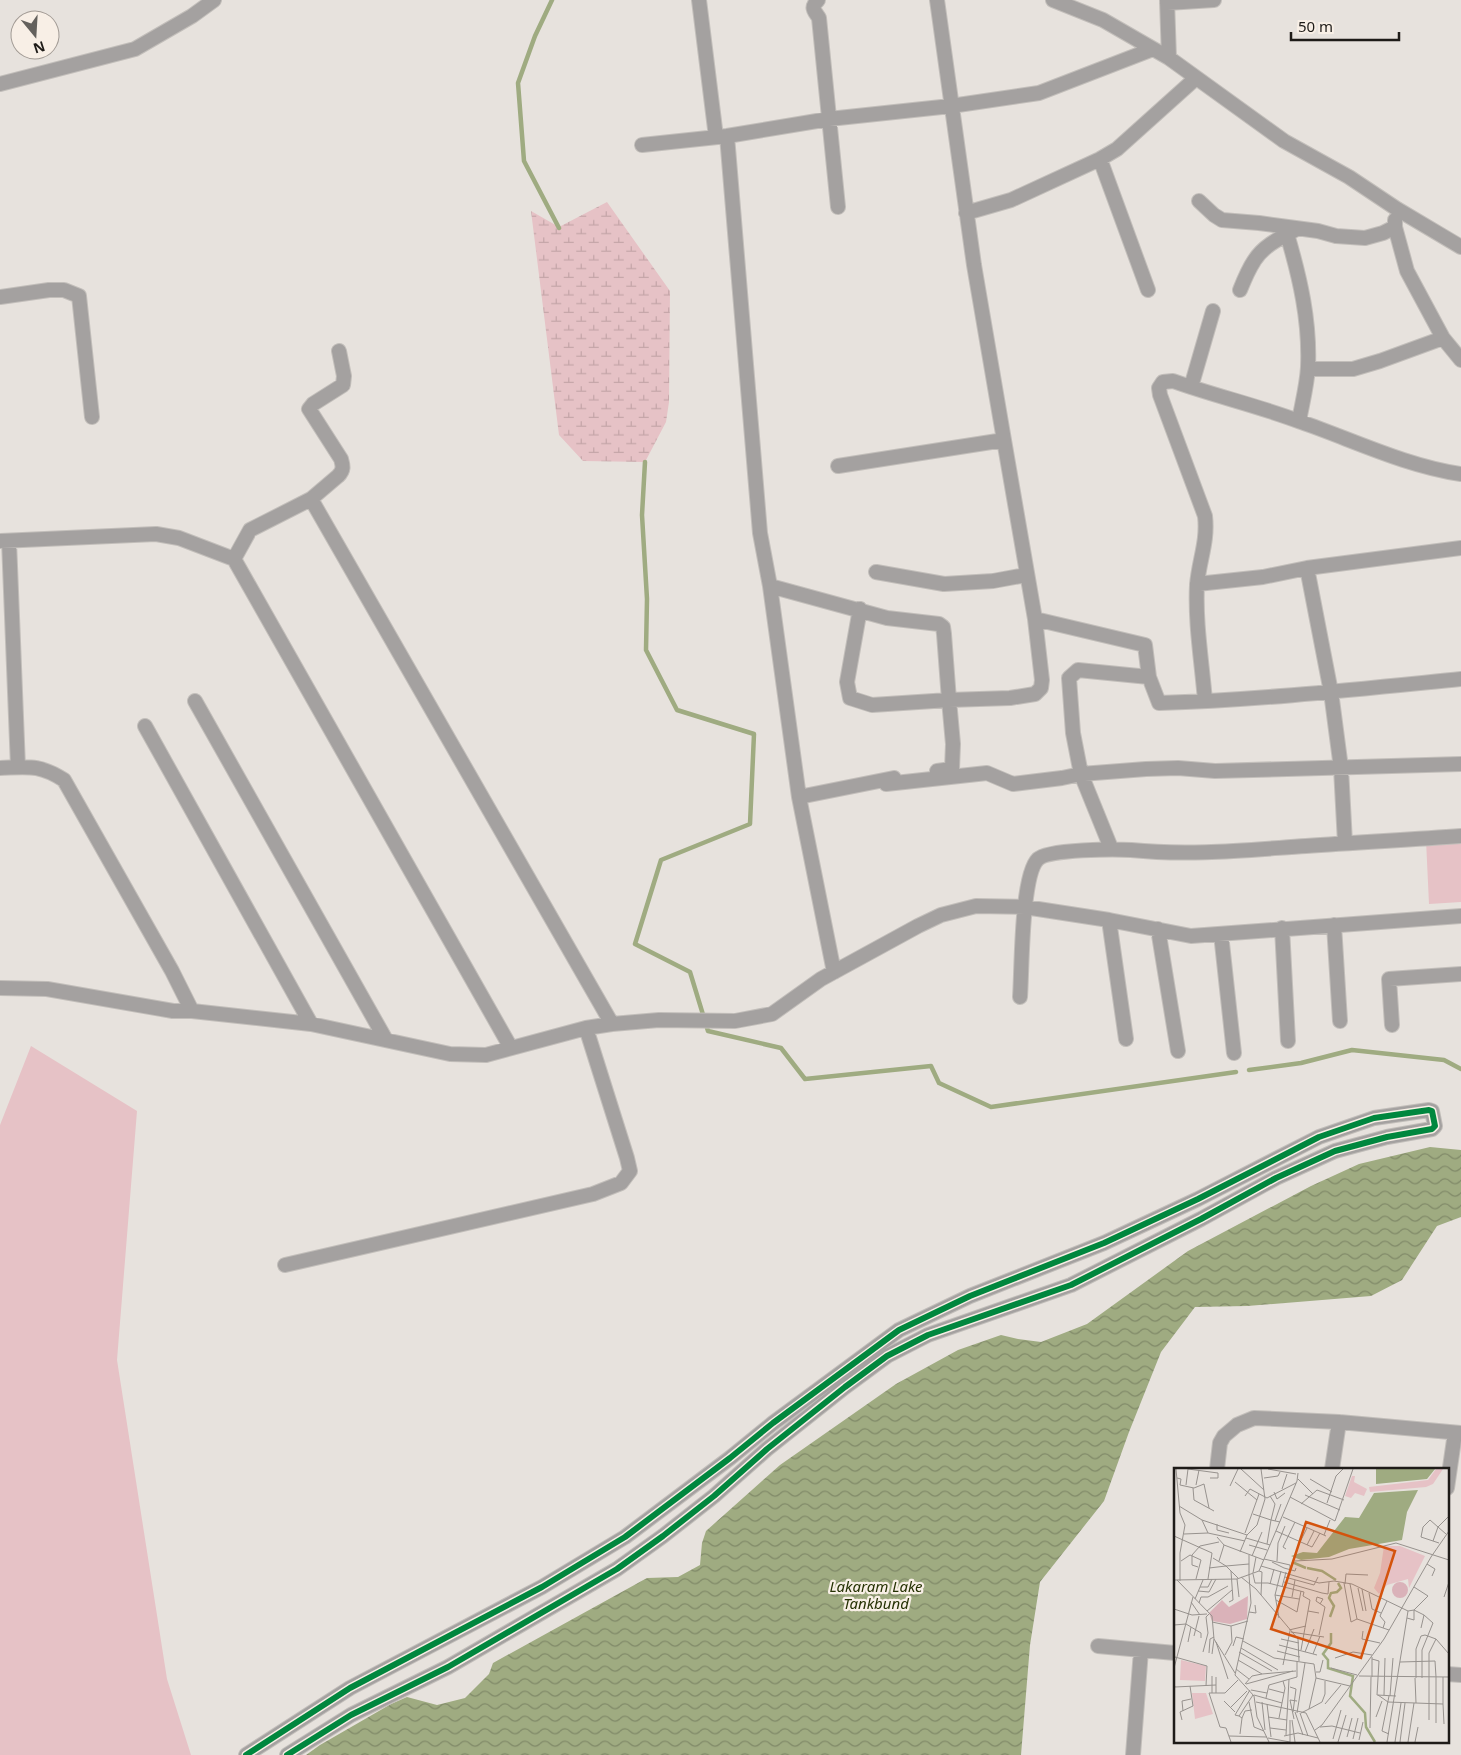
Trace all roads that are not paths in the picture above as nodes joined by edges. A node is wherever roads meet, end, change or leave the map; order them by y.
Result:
1 (214, 0) edge
2 (699, 0) edge
3 (818, 0) edge
4 (937, 0) edge
5 (1053, 0) edge
6 (1214, 0) edge
7 (1167, 1) edge
8 (1153, 49) junction
9 (1169, 58) junction
10 (1196, 78) junction
11 (0, 84) edge
12 (951, 106) junction
13 (829, 119) junction
14 (721, 136) junction
15 (642, 145) dead end
16 (1100, 159) junction
17 (1199, 201) dead end
18 (838, 206) dead end
19 (1397, 209) junction
20 (966, 213) junction
21 (1395, 227) junction
22 (1292, 231) junction
23 (1461, 247) edge
24 (1148, 290) dead end
25 (1240, 290) dead end
26 (0, 297) edge
27 (1214, 311) dead end
28 (1443, 338) junction
29 (340, 351) dead end
30 (1461, 360) edge
31 (1308, 369) junction
32 (1191, 387) junction
33 (92, 417) dead end
34 (1299, 421) junction
35 (1004, 440) junction
36 (838, 466) dead end
37 (1461, 474) edge
38 (311, 499) junction
39 (4, 541) edge
40 (1461, 548) edge
41 (234, 558) junction
42 (1307, 568) junction
43 (876, 572) dead end
44 (1026, 575) junction
45 (1197, 584) junction
46 (770, 586) junction
47 (860, 609) junction
48 (1035, 619) junction
49 (1149, 677) junction
50 (1461, 679) edge
51 (1331, 692) junction
52 (949, 700) junction
53 (195, 701) dead end
54 (1205, 701) junction
55 (145, 726) dead end
56 (1461, 764) edge
57 (18, 767) junction
58 (0, 768) edge
59 (1341, 768) junction
60 (1081, 774) junction
61 (886, 784) dead end
62 (799, 798) junction
63 (1461, 836) edge
64 (1345, 843) junction
65 (1110, 848) junction
66 (1026, 907) junction
67 (1461, 916) edge
68 (1109, 920) junction
69 (1334, 925) junction
70 (1282, 928) junction
71 (1158, 929) junction
72 (1221, 934) junction
73 (834, 972) junction
74 (1461, 974) edge
75 (0, 988) edge
76 (1020, 997) dead end
77 (192, 1011) junction
78 (1340, 1021) dead end
79 (311, 1024) junction
80 (612, 1024) junction
81 (1392, 1025) dead end
82 (586, 1028) junction
83 (1126, 1039) dead end
84 (386, 1040) junction
85 (1288, 1041) dead end
86 (511, 1048) junction
87 (1178, 1051) dead end
88 (1234, 1053) dead end
89 (286, 1265) dead end
90 (1339, 1422) junction
91 (1458, 1433) edge
92 (1217, 1468) edge
93 (1332, 1468) edge
94 (1448, 1483) edge
95 (1098, 1646) dead end
96 (1142, 1650) junction
97 (1174, 1654) edge
98 (1448, 1674) edge
99 (1461, 1675) edge
100 (246, 1755) edge
101 (287, 1755) edge
102 (1133, 1755) edge

1 - 11 street
2 - 14 street
3 - 13 street
4 - 12 street
5 - 8 street
6 - 7 street
7 - 9 street
8 - 9 street
8 - 12 street
9 - 10 street
10 - 16 street
10 - 19 street
12 - 13 street
12 - 20 street
13 - 14 street
13 - 18 street
14 - 15 street
14 - 46 street
16 - 20 street
16 - 24 street
17 - 22 street
19 - 21 street
19 - 23 street
20 - 35 street
21 - 22 street
21 - 28 street
22 - 25 street
22 - 31 street
26 - 33 street
27 - 32 street
28 - 30 street
28 - 31 street
29 - 38 street
31 - 34 street
32 - 34 street
32 - 45 street
34 - 37 street
35 - 36 street
35 - 44 street
38 - 41 street
38 - 80 street
39 - 41 street
39 - 57 street
40 - 42 street
41 - 86 street
42 - 45 street
42 - 51 street
43 - 44 street
44 - 48 street
45 - 54 street
46 - 47 street
46 - 62 street
47 - 52 street
47 - 52 street
48 - 49 street
48 - 52 street
49 - 54 street
49 - 60 street
50 - 51 street
51 - 54 street
51 - 59 street
52 - 62 street
53 - 84 street
55 - 79 street
56 - 59 street
57 - 58 street
57 - 77 street
59 - 60 street
59 - 64 street
60 - 61 street
60 - 65 street
62 - 73 street
63 - 64 street
64 - 65 street
65 - 66 street
66 - 68 street
66 - 73 street
66 - 76 street
67 - 69 street
68 - 71 street
68 - 83 street
69 - 70 street
69 - 78 street
70 - 72 street
70 - 85 street
71 - 72 street
71 - 87 street
72 - 88 street
73 - 80 street
74 - 81 street
75 - 77 street
77 - 79 street
79 - 84 street
80 - 82 street
82 - 86 street
82 - 89 street
84 - 86 street
90 - 91 street
90 - 92 street
90 - 93 street
91 - 94 street
95 - 96 street
96 - 97 street
96 - 102 street
98 - 99 street
100 - 101 street

